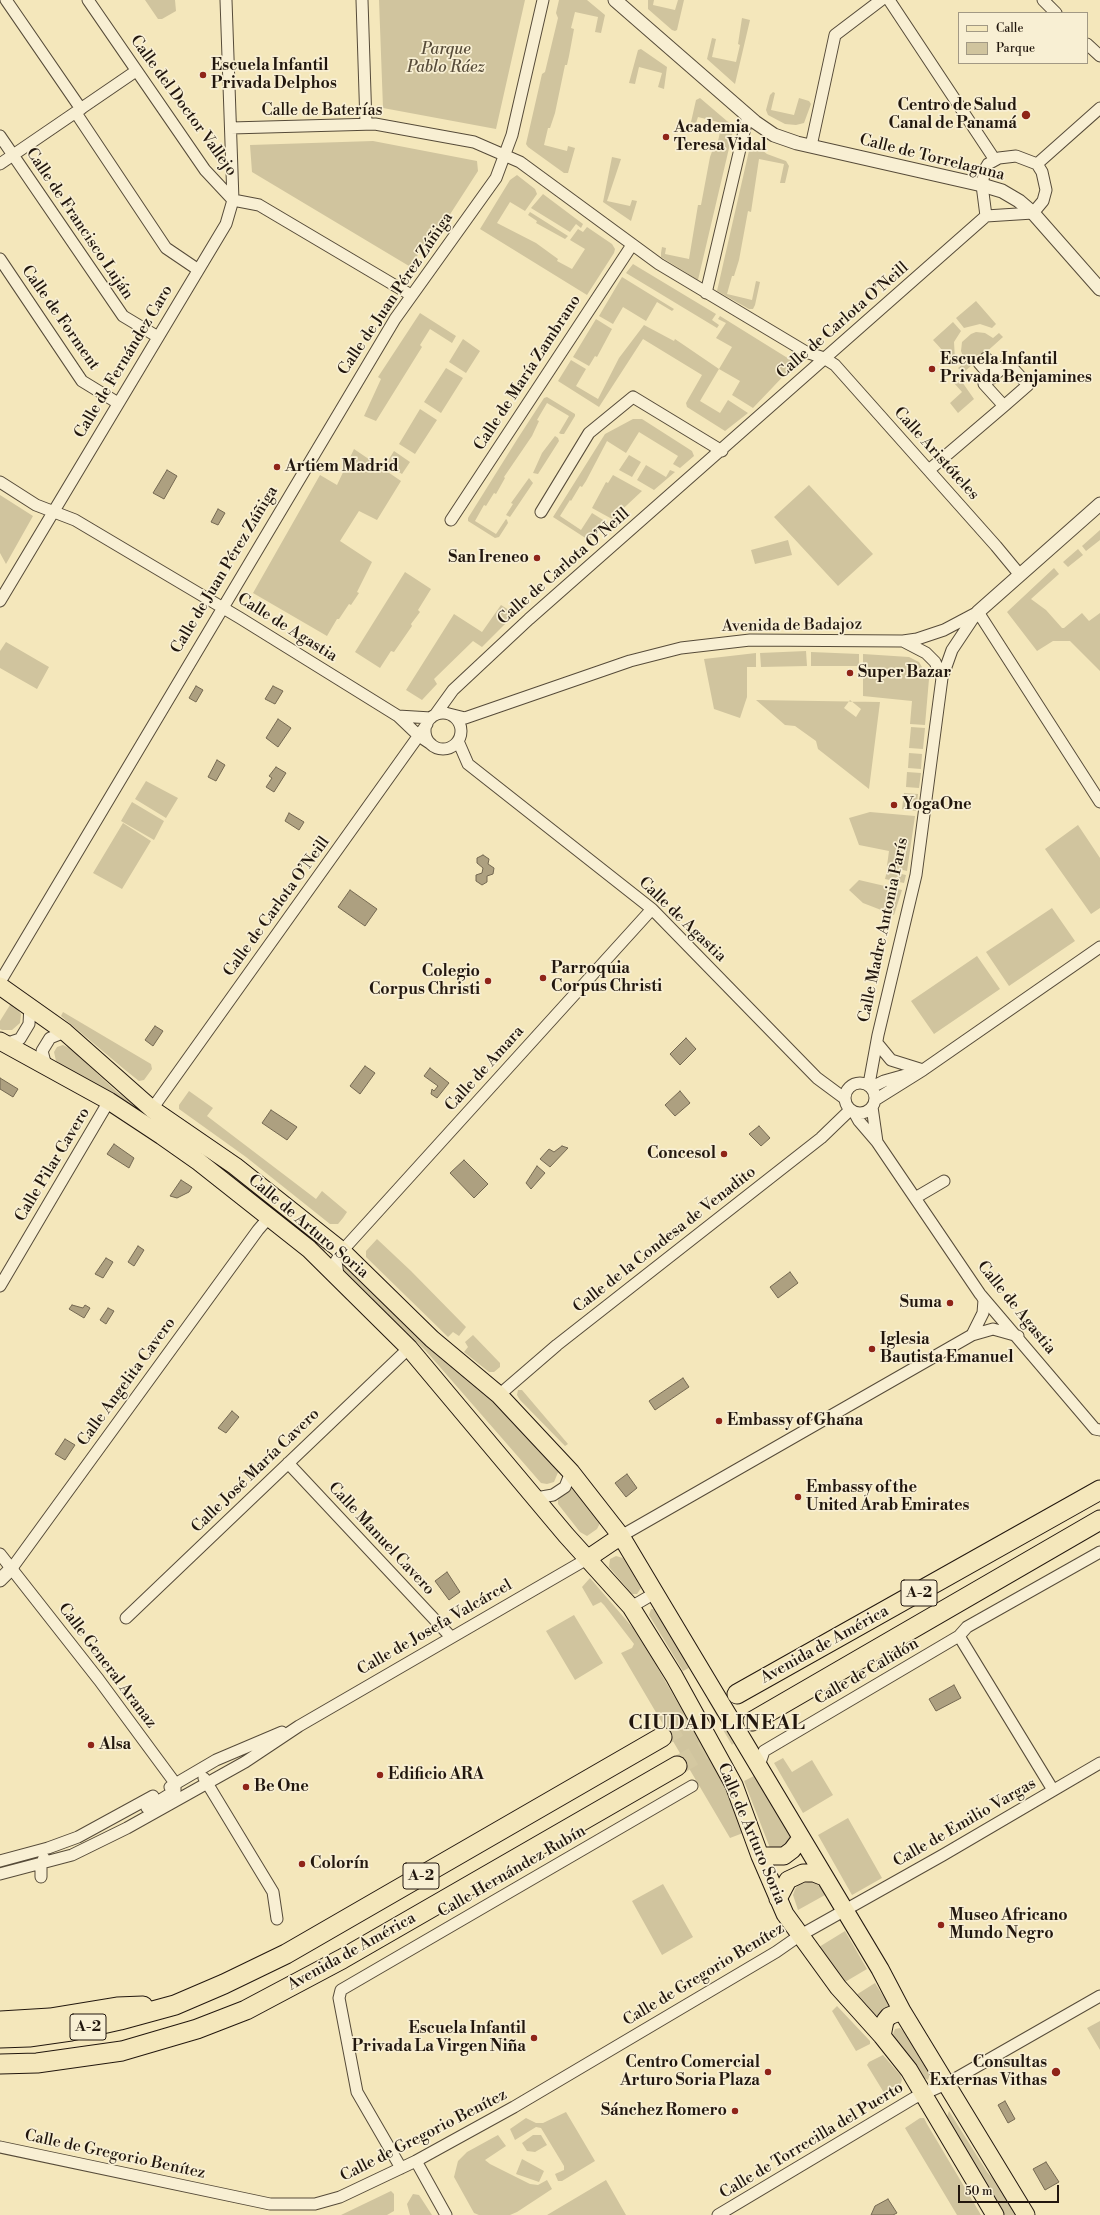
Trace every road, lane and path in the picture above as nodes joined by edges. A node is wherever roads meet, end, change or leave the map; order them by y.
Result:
1 (6, 0) edge
2 (88, 0) edge
3 (226, 0) edge
4 (362, 0) edge
5 (543, 0) edge
6 (615, 0) edge
7 (881, 0) edge
8 (889, 0) edge
9 (1043, 0) edge
10 (1055, 12) edge
11 (1088, 45) edge
12 (1100, 56) edge
13 (136, 71) junction
14 (1100, 108) edge
15 (78, 111) junction
16 (748, 115) junction
17 (366, 124) junction
18 (231, 128) junction
19 (0, 136) edge
20 (811, 146) junction
21 (506, 155) junction
22 (13, 156) junction
23 (995, 160) junction
24 (0, 164) edge
25 (1037, 164) junction
26 (982, 190) junction
27 (233, 200) junction
28 (1033, 213) junction
29 (986, 216) junction
30 (632, 246) junction
31 (0, 259) edge
32 (197, 269) junction
33 (1100, 289) edge
34 (706, 293) junction
35 (411, 295) junction
36 (158, 337) junction
37 (824, 358) junction
38 (982, 361) dead end
39 (995, 375) junction
40 (118, 403) junction
41 (1004, 406) junction
42 (722, 451) junction
43 (929, 470) junction
44 (0, 482) edge
45 (1100, 504) edge
46 (54, 510) junction
47 (541, 512) dead end
48 (451, 520) dead end
49 (1020, 575) junction
50 (0, 601) edge
51 (222, 607) junction
52 (978, 612) junction
53 (903, 640) junction
54 (942, 682) junction
55 (398, 716) junction
56 (434, 717) junction
57 (463, 722) junction
58 (419, 736) junction
59 (458, 741) junction
60 (431, 744) junction
61 (1100, 802) edge
62 (652, 909) junction
63 (1100, 947) edge
64 (0, 982) edge
65 (0, 986) edge
66 (30, 1006) junction
67 (65, 1032) junction
68 (877, 1042) junction
69 (2, 1043) edge
70 (46, 1066) junction
71 (923, 1070) junction
72 (870, 1086) junction
73 (844, 1098) junction
74 (109, 1101) junction
75 (874, 1104) junction
76 (152, 1109) junction
77 (852, 1111) junction
78 (877, 1142) junction
79 (944, 1181) dead end
80 (915, 1198) junction
81 (273, 1219) junction
82 (342, 1251) junction
83 (338, 1275) junction
84 (0, 1286) edge
85 (980, 1294) junction
86 (972, 1335) junction
87 (1018, 1336) junction
88 (409, 1348) junction
89 (499, 1395) junction
90 (1100, 1430) edge
91 (288, 1463) junction
92 (571, 1472) junction
93 (1100, 1490) edge
94 (536, 1498) junction
95 (1100, 1520) edge
96 (620, 1536) junction
97 (1100, 1552) edge
98 (0, 1554) edge
99 (588, 1559) junction
100 (12, 1568) junction
101 (0, 1580) edge
102 (655, 1593) junction
103 (631, 1607) junction
104 (126, 1618) dead end
105 (959, 1636) junction
106 (451, 1637) junction
107 (737, 1694) tunnel mouth
108 (753, 1722) tunnel mouth
109 (299, 1726) junction
110 (662, 1737) tunnel mouth
111 (1100, 1763) edge
112 (677, 1766) tunnel mouth
113 (759, 1766) junction
114 (199, 1770) junction
115 (175, 1783) junction
116 (207, 1783) junction
117 (692, 1786) dead end
118 (1053, 1790) junction
119 (88, 1832) junction
120 (801, 1838) junction
121 (100, 1842) junction
122 (760, 1856) junction
123 (0, 1860) edge
124 (38, 1865) junction
125 (0, 1868) edge
126 (0, 1874) edge
127 (824, 1877) junction
128 (778, 1899) junction
129 (844, 1911) junction
130 (277, 1919) dead end
131 (799, 1936) junction
132 (1100, 1996) edge
133 (174, 2005) junction
134 (902, 2011) junction
135 (0, 2021) edge
136 (882, 2036) junction
137 (0, 2038) edge
138 (122, 2051) junction
139 (0, 2064) edge
140 (0, 2076) edge
141 (946, 2084) junction
142 (924, 2094) junction
143 (0, 2147) edge
144 (416, 2162) junction
145 (401, 2168) junction
146 (446, 2215) edge
147 (718, 2215) edge
148 (995, 2215) edge
149 (1026, 2215) edge

1 - 15 street
2 - 13 street, Calle del Doctor Vallejo
3 - 18 street, Calle de Fernández Caro
4 - 17 street
5 - 21 street, Calle de Juan Pérez Zúñiga
6 - 16 street, Calle de Torrelaguna
7 - 20 street
8 - 23 street
9 - 10 street
11 - 12 street
13 - 15 street
13 - 27 street, Calle del Doctor Vallejo
14 - 25 street
15 - 22 street
15 - 32 street
16 - 20 street, Calle de Torrelaguna
16 - 34 street
17 - 18 street, Calle de Baterías
17 - 21 street, Calle de Baterías
18 - 27 street, Calle de Fernández Caro
19 - 22 street, Calle de Francisco Luján
20 - 26 street, Calle de Torrelaguna
21 - 30 street
21 - 35 street, Calle de Juan Pérez Zúñiga
22 - 24 street
22 - 36 street, Calle de Francisco Luján
23 - 25 street
23 - 26 street
25 - 28 street
26 - 28 street, Calle de Torrelaguna
26 - 29 street
27 - 32 street, Calle de Fernández Caro
27 - 35 street, Calle del Doctor Vallejo
28 - 29 street
28 - 33 street, Calle de Torrelaguna
29 - 37 street, Calle de Carlota O’Neill
30 - 34 street
30 - 48 street, Calle de María Zambrano
31 - 40 street, Calle de Forment
32 - 36 street, Calle de Fernández Caro
34 - 37 street
35 - 51 street, Calle de Juan Pérez Zúñiga
36 - 40 street, Calle de Fernández Caro
37 - 42 street, Calle de Carlota O’Neill
37 - 43 street, Calle Aristóteles
38 - 39 street
39 - 41 street
39 - 41 street
40 - 46 street, Calle de Fernández Caro
41 - 43 street
42 - 47 street
42 - 56 street, Calle de Carlota O’Neill
43 - 49 street, Calle Aristóteles
44 - 46 street, Calle de Agastia
45 - 49 street, Avenida de Badajoz
46 - 50 street, Calle de Fernández Caro
46 - 51 street, Calle de Agastia
49 - 52 street, Avenida de Badajoz
51 - 55 street, Calle de Agastia
51 - 64 street, Calle de Juan Pérez Zúñiga
52 - 53 street, Avenida de Badajoz
52 - 54 street, Avenida de Badajoz
52 - 61 street
53 - 54 street
53 - 57 street, Avenida de Badajoz
54 - 68 street, Calle Madre Antonia París
55 - 56 street, Calle de Agastia
55 - 58 street, Calle de Agastia
56 - 57 street
56 - 58 street, Calle de Carlota O’Neill
56 - 60 street
57 - 59 street
58 - 60 street, Calle de Agastia
58 - 76 street, Calle de Carlota O’Neill
59 - 60 street
59 - 62 street, Calle de Agastia
62 - 73 street, Calle de Agastia
62 - 82 street, Calle de Amara
63 - 71 street
65 - 66 main road, Calle de Arturo Soria
66 - 67 main road, Calle de Arturo Soria
66 - 69 street, Calle de Arturo Soria
67 - 70 street
67 - 76 main road, Calle de Arturo Soria
68 - 71 street
68 - 72 street, Calle Madre Antonia París
69 - 70 main road, Calle de Arturo Soria
70 - 74 main road, Calle de Arturo Soria
71 - 72 street
71 - 75 street
72 - 73 street
72 - 75 street
73 - 77 street
74 - 81 main road, Calle de Arturo Soria
74 - 84 street, Calle Pilar Cavero
75 - 77 street
75 - 78 street, Calle de Agastia
76 - 82 main road, Calle de Arturo Soria
77 - 78 street, Calle de Agastia
77 - 89 street, Calle de la Condesa de Venadito
78 - 80 street, Calle de Agastia
79 - 80 street
80 - 85 street, Calle de Agastia
81 - 83 main road, Calle de Arturo Soria
81 - 100 street, Calle Angelita Cavero
82 - 83 street
82 - 89 main road, Calle de Arturo Soria
83 - 88 main road, Calle de Arturo Soria
85 - 86 street
85 - 87 street, Calle de Agastia
86 - 87 street
86 - 96 street
87 - 90 street, Calle de Agastia
88 - 91 street, Calle José María Cavero
88 - 94 main road, Calle de Arturo Soria
89 - 92 main road, Calle de Arturo Soria
91 - 104 street, Calle José María Cavero
91 - 106 street, Calle Manuel Cavero
92 - 94 street
92 - 96 main road, Calle de Arturo Soria
93 - 107 highway, Avenida de América / A-2
94 - 99 main road, Calle de Arturo Soria
95 - 108 highway, Avenida de América / A-2
96 - 99 main road
96 - 102 main road, Calle de Arturo Soria
97 - 105 street, Calle de Calidón
98 - 100 street, Calle General Aranaz
99 - 103 main road, Calle de Arturo Soria
99 - 106 street, Calle de Josefa Valcárcel
100 - 101 street
100 - 115 street, Calle General Aranaz
102 - 103 street
102 - 113 main road, Calle de Arturo Soria
103 - 122 main road, Calle de Arturo Soria
105 - 113 street, Calle de Calidón
105 - 118 street
106 - 109 street, Calle de Josefa Valcárcel
109 - 114 street, Calle de Josefa Valcárcel
109 - 116 street, Calle de Josefa Valcárcel
110 - 133 highway, Avenida de América / A-2
111 - 118 street, Calle de Emilio Vargas
112 - 138 highway, Avenida de América / A-2
113 - 120 main road, Calle de Arturo Soria
114 - 115 street, Calle de Josefa Valcárcel
114 - 116 street
115 - 119 street, Calle de Josefa Valcárcel
115 - 121 street, Calle de Josefa Valcárcel
116 - 121 street, Calle de Josefa Valcárcel
116 - 130 street
117 - 145 street, Calle Hernández Rubín
118 - 129 street, Calle de Emilio Vargas
119 - 123 street, Calle de Josefa Valcárcel
119 - 124 street, Calle de Josefa Valcárcel
120 - 122 main road
120 - 127 main road, Calle de Arturo Soria
121 - 124 street, Calle de Josefa Valcárcel
122 - 128 main road, Calle de Arturo Soria
124 - 125 street, Calle de Josefa Valcárcel
124 - 126 street, Calle de Josefa Valcárcel
127 - 128 main road
127 - 129 main road, Calle de Arturo Soria
128 - 131 main road, Calle de Arturo Soria
129 - 131 street
129 - 134 main road, Calle de Arturo Soria
131 - 136 main road, Calle de Arturo Soria
131 - 144 street, Calle de Gregorio Benítez
132 - 141 street
133 - 135 highway
133 - 137 highway, Avenida de América / A-2
134 - 136 main road
134 - 141 main road, Calle de Arturo Soria
136 - 142 main road, Calle de Arturo Soria
138 - 139 highway, Avenida de América / A-2
138 - 140 highway
141 - 142 street
141 - 149 main road, Calle de Arturo Soria
142 - 147 street, Calle de Torrecilla del Puerto
142 - 148 main road, Calle de Arturo Soria
143 - 145 street, Calle de Gregorio Benítez
144 - 145 street, Calle de Gregorio Benítez
144 - 146 street

